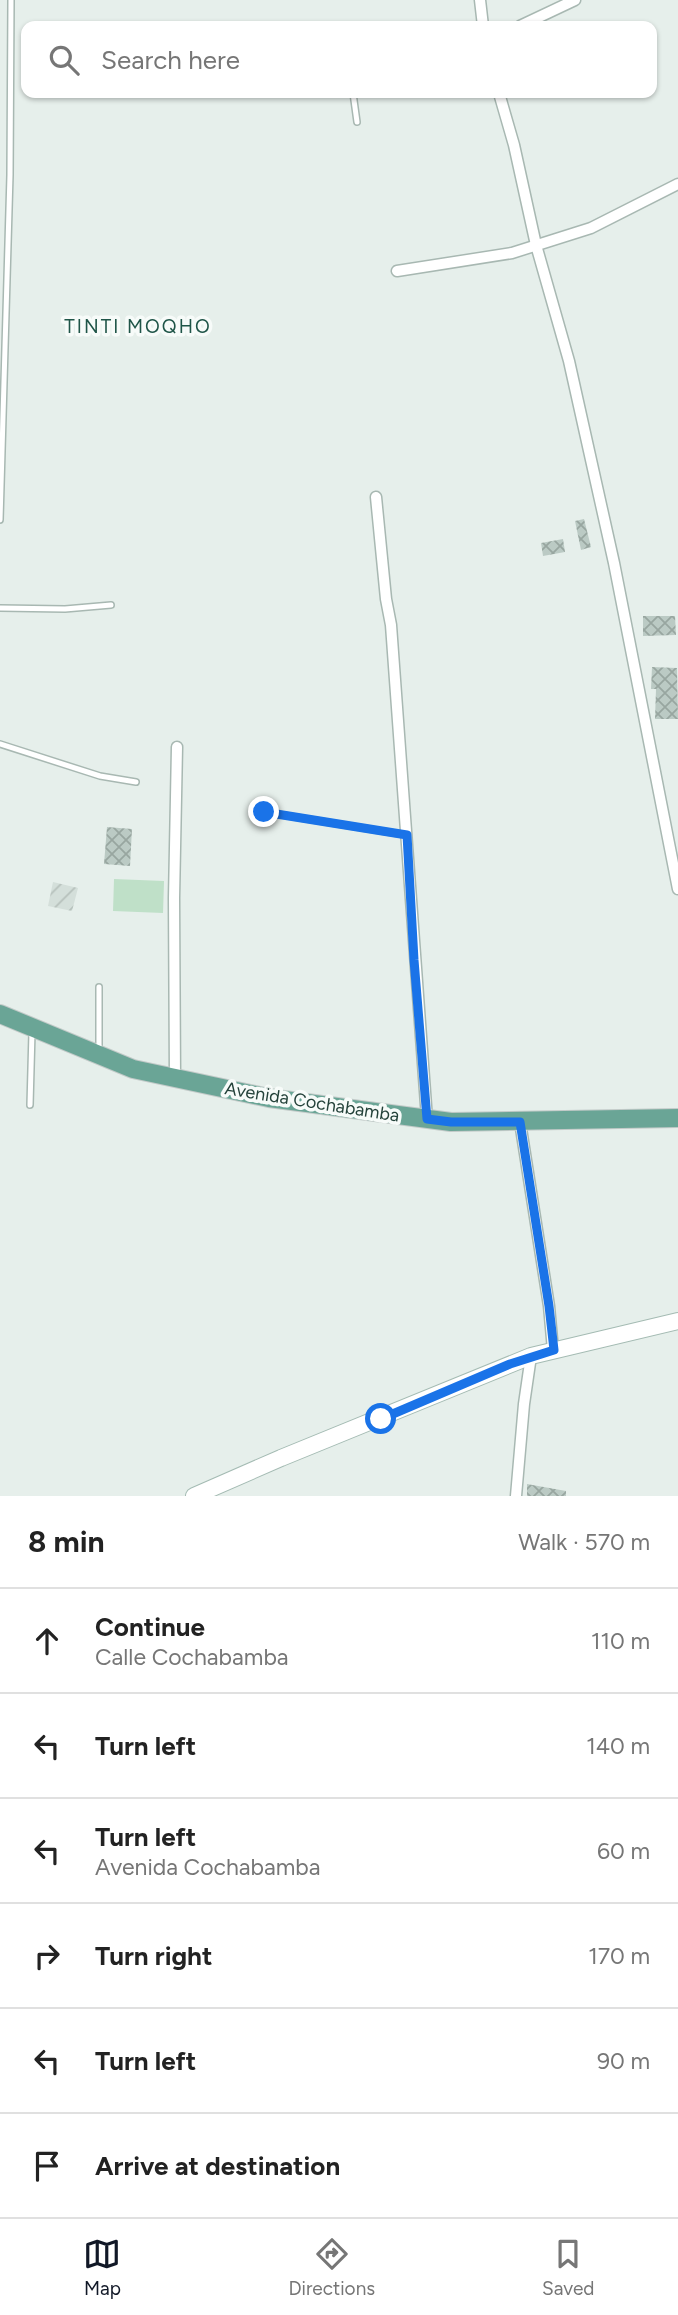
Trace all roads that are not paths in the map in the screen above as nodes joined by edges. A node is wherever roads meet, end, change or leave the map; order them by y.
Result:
1 (11, 0) edge
2 (480, 0) edge
3 (575, 0) edge
4 (482, 21) edge
5 (531, 21) edge
6 (354, 98) edge
7 (500, 98) edge
8 (357, 122) dead end
9 (678, 184) edge
10 (536, 245) junction
11 (397, 271) dead end
12 (376, 497) dead end
13 (0, 520) edge
14 (110, 605) dead end
15 (0, 608) edge
16 (0, 744) edge
17 (177, 747) dead end
18 (136, 782) dead end
19 (264, 812) dead end
20 (407, 835) junction
21 (678, 889) edge
22 (99, 987) dead end
23 (0, 1014) edge
24 (32, 1029) junction
25 (99, 1055) junction
26 (175, 1079) junction
27 (30, 1105) dead end
28 (678, 1118) edge
29 (427, 1119) junction
30 (520, 1122) junction
31 (678, 1321) edge
32 (554, 1350) junction
33 (531, 1356) junction
34 (194, 1496) edge
35 (516, 1496) edge

1 - 13 lane
2 - 4 street
3 - 5 street
6 - 8 lane
7 - 10 street
9 - 10 street
10 - 11 street
10 - 21 street
12 - 20 street
14 - 15 lane
16 - 18 lane
17 - 26 street
19 - 20 lane
20 - 29 street
22 - 25 lane
23 - 24 main road, Avenida Cochabamba
24 - 25 main road, Avenida Cochabamba
24 - 27 lane
25 - 26 main road, Avenida Cochabamba
26 - 29 main road, Avenida Cochabamba
28 - 30 main road, Avenida Cochabamba
29 - 30 main road, Avenida Cochabamba
30 - 32 street
31 - 32 street
32 - 33 street
33 - 34 street
33 - 35 street

